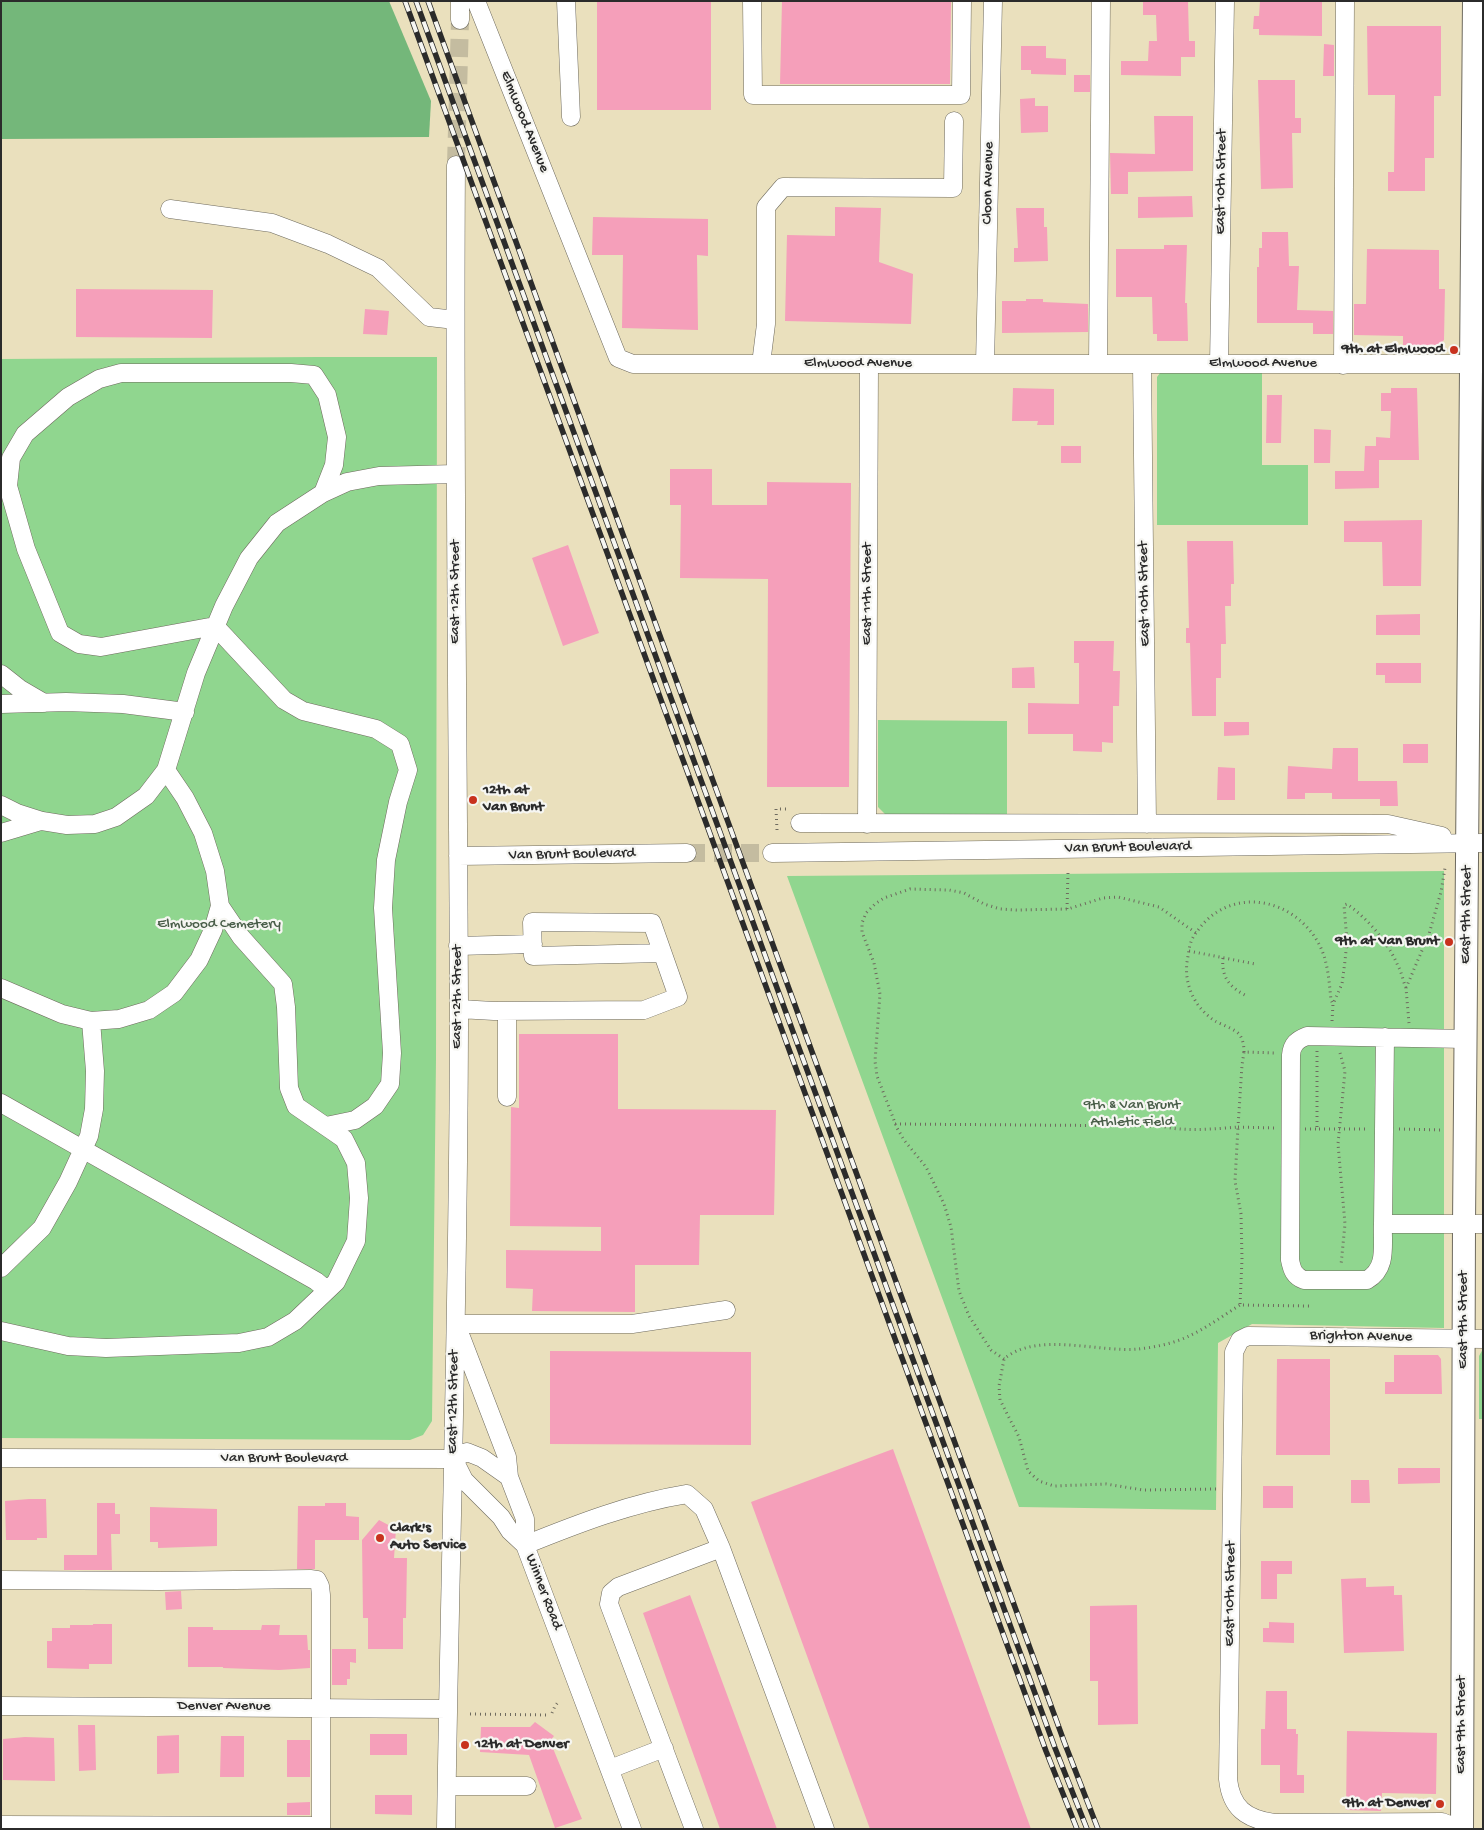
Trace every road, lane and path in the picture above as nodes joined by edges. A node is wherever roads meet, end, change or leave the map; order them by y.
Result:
1 (460, 1) edge
2 (476, 1) edge
3 (566, 1) edge
4 (752, 1) edge
5 (962, 1) edge
6 (993, 1) edge
7 (1101, 1) edge
8 (1224, 1) edge
9 (1346, 1) edge
10 (1474, 1) edge
11 (460, 20) tunnel mouth
12 (571, 118) dead end
13 (954, 121) dead end
14 (1478, 121) edge
15 (456, 165) tunnel mouth
16 (170, 209) dead end
17 (455, 320) junction
18 (761, 364) junction
19 (869, 364) junction
20 (985, 364) junction
21 (1098, 364) junction
22 (1142, 364) junction
23 (1218, 364) junction
24 (1477, 364) edge
25 (1343, 365) junction
26 (455, 474) junction
27 (1477, 483) edge
28 (323, 493) junction
29 (215, 626) junction
30 (1, 674) edge
31 (44, 702) junction
32 (1, 704) edge
33 (185, 712) junction
34 (166, 770) junction
35 (1, 805) edge
36 (789, 809) dead end
37 (42, 821) junction
38 (800, 823) dead end
39 (867, 824) junction
40 (1147, 824) junction
41 (777, 830) dead end
42 (1, 832) edge
43 (1475, 843) edge
44 (687, 853) tunnel mouth
45 (772, 853) tunnel mouth
46 (458, 856) junction
47 (1445, 868) dead end
48 (1068, 872) dead end
49 (220, 906) junction
50 (1067, 909) junction
51 (1196, 933) junction
52 (532, 944) junction
53 (458, 946) junction
54 (1189, 951) junction
55 (662, 953) junction
56 (1224, 958) junction
57 (1255, 964) dead end
58 (1, 988) edge
59 (1406, 988) junction
60 (1247, 996) dead end
61 (1333, 1004) junction
62 (459, 1009) junction
63 (507, 1010) junction
64 (91, 1021) junction
65 (1403, 1026) dead end
66 (1325, 1032) junction
67 (1385, 1037) junction
68 (1466, 1039) junction
69 (1244, 1052) junction
70 (1280, 1053) dead end
71 (507, 1097) dead end
72 (1, 1104) edge
73 (895, 1124) junction
74 (326, 1126) junction
75 (1238, 1127) junction
76 (1290, 1128) junction
77 (1317, 1129) junction
78 (1340, 1129) junction
79 (1384, 1129) junction
80 (1444, 1130) dead end
81 (83, 1149) junction
82 (1383, 1224) junction
83 (1474, 1224) edge
84 (1, 1268) edge
85 (1340, 1280) junction
86 (327, 1290) junction
87 (1240, 1305) junction
88 (1309, 1306) dead end
89 (726, 1310) dead end
90 (456, 1324) junction
91 (1, 1331) edge
92 (1473, 1339) edge
93 (1240, 1340) joint
94 (1004, 1359) junction
95 (1, 1458) edge
96 (454, 1459) junction
97 (509, 1477) junction
98 (1232, 1488) junction
99 (525, 1545) junction
100 (721, 1548) junction
101 (1, 1580) edge
102 (559, 1701) dead end
103 (1, 1706) edge
104 (322, 1708) junction
105 (448, 1709) junction
106 (470, 1714) dead end
107 (664, 1748) junction
108 (610, 1769) junction
109 (447, 1786) junction
110 (527, 1786) dead end
111 (1, 1825) edge
112 (321, 1827) edge
113 (446, 1829) edge
114 (632, 1829) edge
115 (694, 1829) edge
116 (825, 1829) edge
117 (1461, 1829) edge

1 - 11 street
2 - 18 street, Elmwood Avenue
3 - 12 street
4 - 5 street
6 - 20 street, Cloon Avenue
7 - 21 street
8 - 23 street, East 10th Street
9 - 25 street
10 - 14 main road, East 9th Street
13 - 18 street
14 - 24 main road, East 9th Street
15 - 17 street, East 12th Street
16 - 17 street
17 - 26 street, East 12th Street
18 - 19 street, Elmwood Avenue
19 - 20 street, Elmwood Avenue
19 - 39 street, East 11th Street
20 - 21 street, Elmwood Avenue
21 - 22 street, Elmwood Avenue
22 - 23 street, Elmwood Avenue
22 - 40 street, East 10th Street
23 - 25 street, Elmwood Avenue
24 - 25 street, Elmwood Avenue
24 - 27 main road, East 9th Street
26 - 28 street
26 - 46 street, East 12th Street
27 - 43 main road, East 9th Street
28 - 29 street
28 - 29 street
29 - 33 street
29 - 74 street
30 - 31 street
31 - 32 street
31 - 33 street
33 - 34 street
34 - 37 street
34 - 49 street
35 - 37 street
36 - 41 path
37 - 42 street
38 - 39 street
39 - 40 street
40 - 43 street
43 - 45 street, Van Brunt Boulevard
43 - 68 main road, East 9th Street
44 - 46 street, Van Brunt Boulevard
46 - 53 street, East 12th Street
47 - 59 path
48 - 50 path
49 - 64 street
49 - 74 street
50 - 51 path
50 - 73 path
51 - 54 path
51 - 61 path
52 - 53 street
52 - 55 street
52 - 55 street
53 - 62 street, East 12th Street
54 - 56 path
54 - 69 path
55 - 63 street
56 - 57 path
56 - 60 path
58 - 64 street
59 - 61 path
59 - 65 path
61 - 66 path
62 - 63 street
62 - 90 street, East 12th Street
63 - 71 street
64 - 81 street
66 - 67 street
66 - 76 street
66 - 77 path
66 - 78 path
67 - 68 street
67 - 79 street
68 - 83 main road, East 9th Street
69 - 70 path
69 - 75 path
72 - 81 street
73 - 75 path
73 - 94 path
74 - 86 street
75 - 76 path
75 - 87 path
76 - 77 path
76 - 85 street
77 - 78 path
78 - 79 path
78 - 85 path
79 - 80 path
79 - 82 street
81 - 84 street
81 - 86 street
82 - 83 street
82 - 85 street
83 - 92 main road, East 9th Street
86 - 91 street
87 - 88 path
87 - 94 path
89 - 90 street
90 - 96 street, East 12th Street
90 - 97 street, Winner Road
92 - 93 street, Brighton Avenue
92 - 117 main road, East 9th Street
93 - 98 street, East 10th Street
94 - 98 path
95 - 96 street, Van Brunt Boulevard
96 - 97 street, Van Brunt Boulevard
96 - 99 street
96 - 105 street, East 12th Street
97 - 99 street, Winner Road
98 - 117 street, East 10th Street
99 - 100 street
99 - 108 street, Winner Road
100 - 107 street
100 - 116 street
101 - 104 street
102 - 106 path
103 - 104 street, Denver Avenue
104 - 105 street, Denver Avenue
104 - 112 street
105 - 109 street, East 12th Street
107 - 108 street
107 - 115 street
108 - 114 street, Winner Road
109 - 110 street
109 - 113 street, East 12th Street
111 - 112 street

